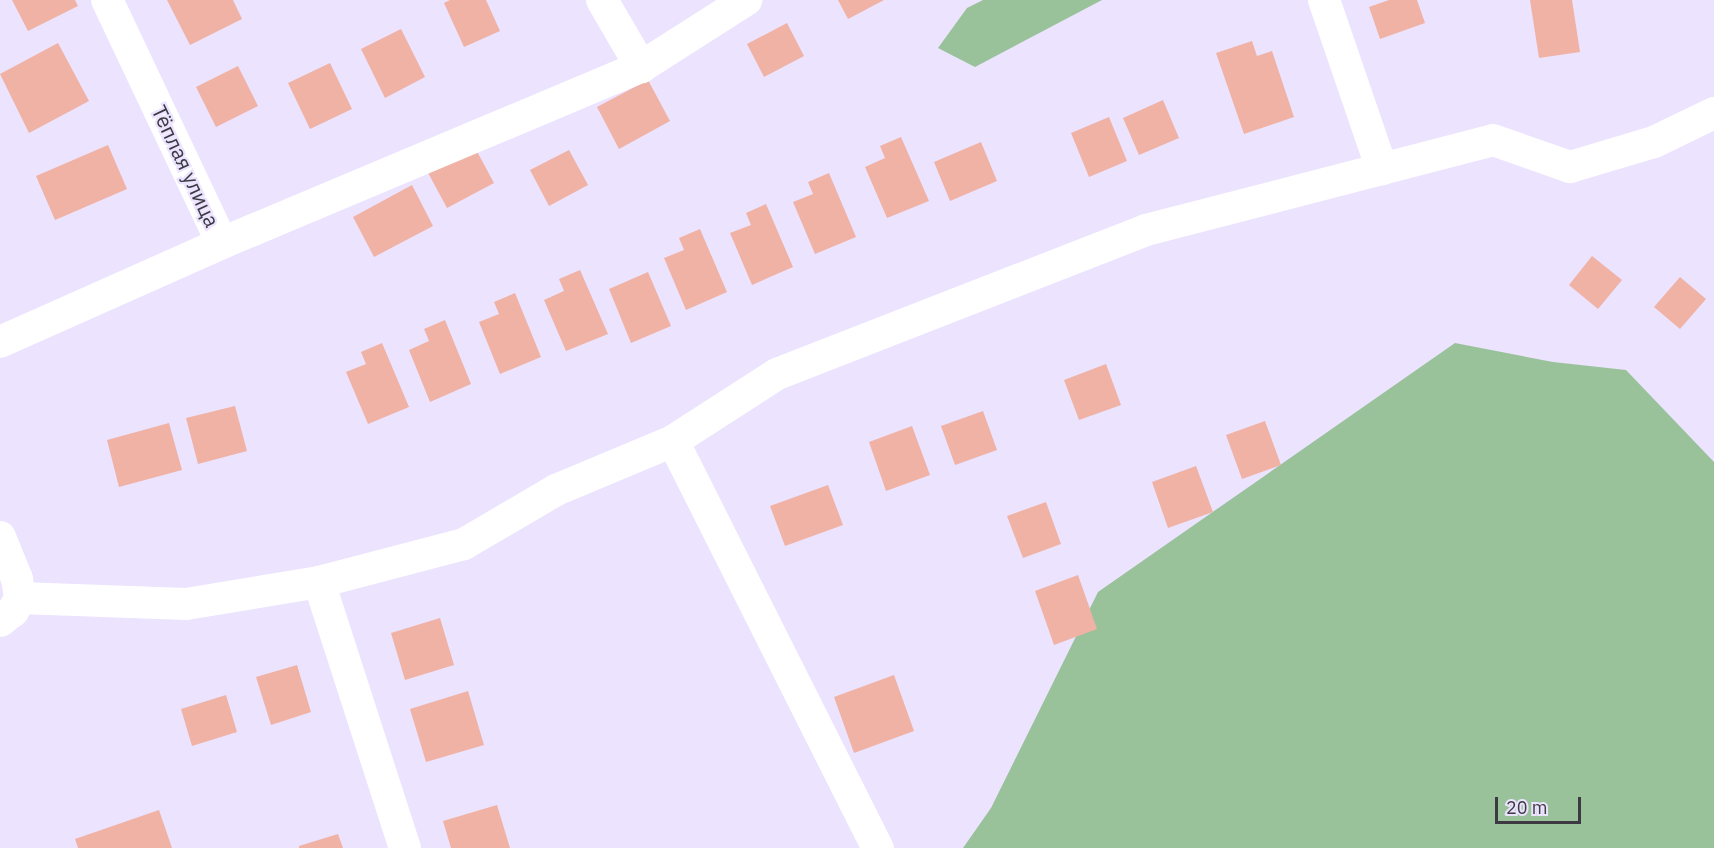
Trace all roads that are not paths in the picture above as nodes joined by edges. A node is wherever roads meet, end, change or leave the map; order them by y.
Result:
1 (107, 0) edge
2 (602, 0) edge
3 (746, 0) edge
4 (1324, 0) edge
5 (641, 67) junction
6 (1714, 113) edge
7 (1382, 169) junction
8 (222, 243) junction
9 (0, 342) edge
10 (673, 441) junction
11 (0, 537) edge
12 (319, 582) junction
13 (20, 598) junction
14 (0, 621) edge
15 (405, 848) edge
16 (878, 848) edge

1 - 8 street, Тёплая улица
2 - 5 street
3 - 5 street
4 - 7 street
5 - 8 street
6 - 7 street
7 - 10 street
8 - 9 street, Тёплая улица
10 - 12 street
10 - 16 street
11 - 13 street
12 - 13 street
12 - 15 street
13 - 14 street

